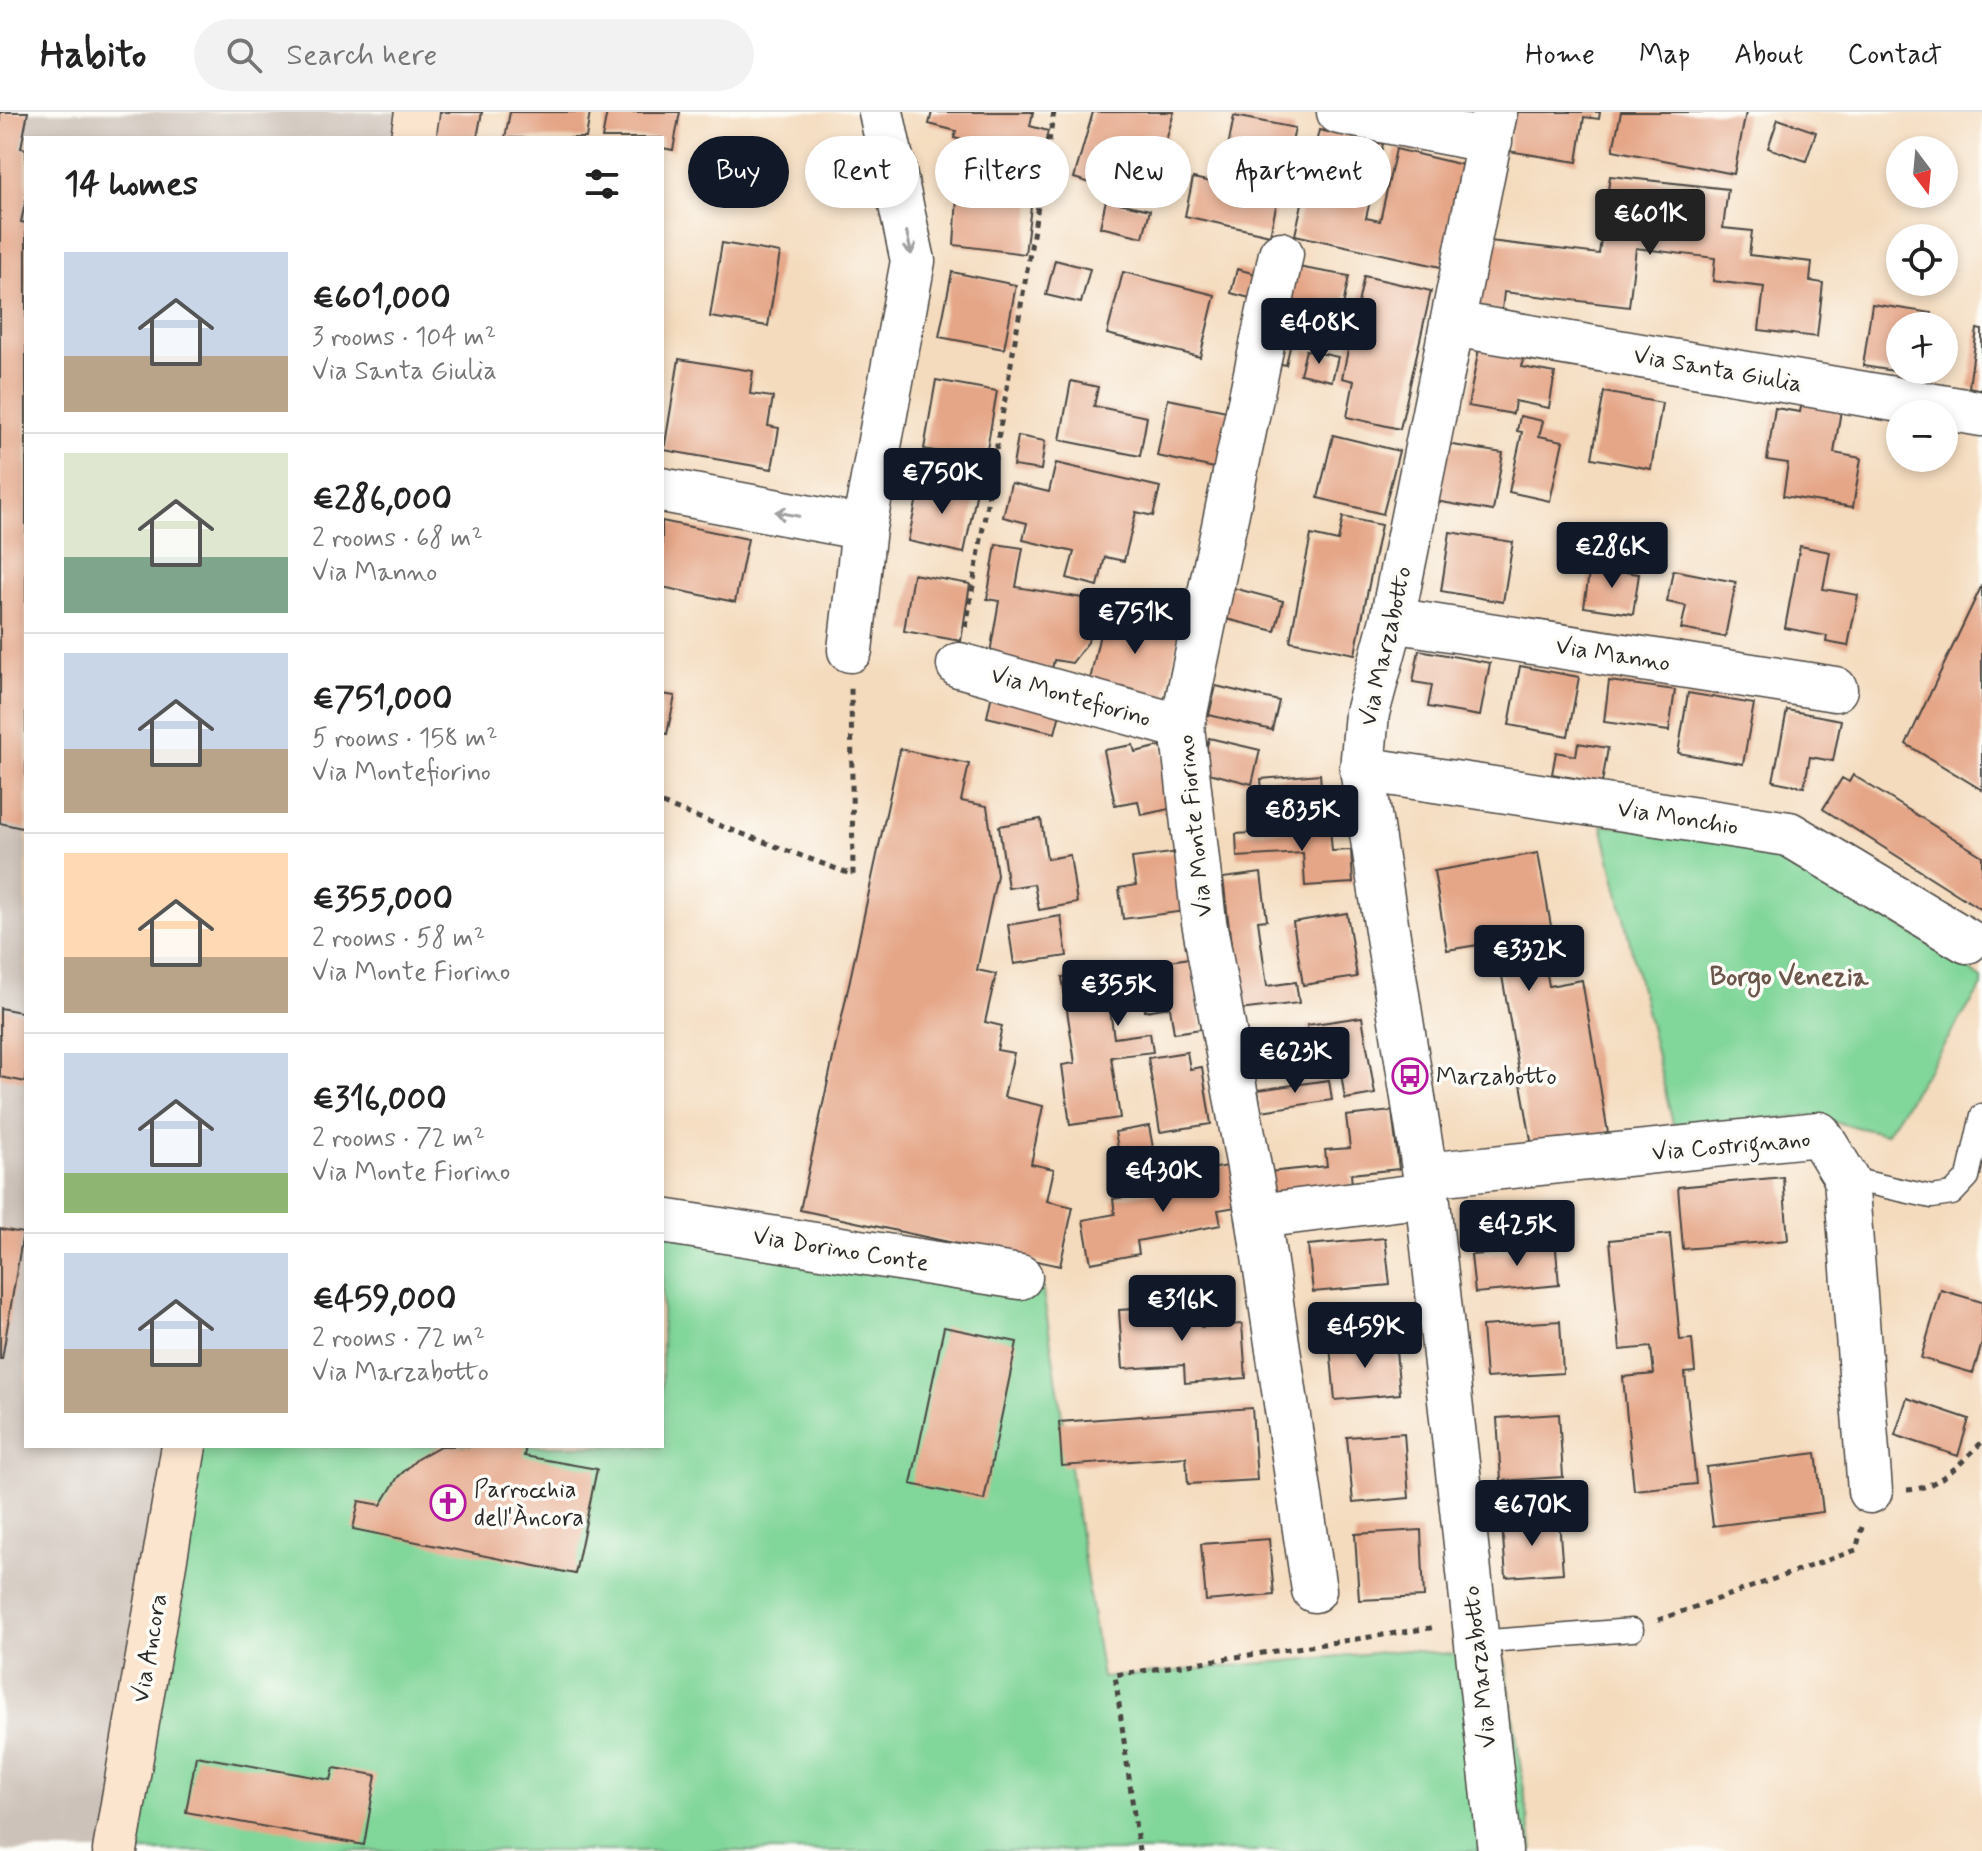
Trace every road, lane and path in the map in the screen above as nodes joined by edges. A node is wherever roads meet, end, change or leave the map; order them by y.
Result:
1 (417, 112) edge
2 (881, 112) edge
3 (1054, 112) edge
4 (1339, 112) edge
5 (1492, 127) edge
6 (413, 136) edge
7 (1281, 254) dead end
8 (1453, 324) junction
9 (1982, 414) edge
10 (664, 490) edge
11 (864, 528) junction
12 (1392, 620) junction
13 (850, 650) joint
14 (959, 665) joint
15 (1835, 689) dead end
16 (1182, 727) junction
17 (1362, 769) junction
18 (664, 805) edge
19 (1967, 941) dead end
20 (1982, 1115) edge
21 (1846, 1178) junction
22 (1426, 1185) junction
23 (1258, 1216) junction
24 (664, 1221) edge
25 (1020, 1277) dead end
26 (1982, 1442) edge
27 (184, 1448) edge
28 (1870, 1491) junction
29 (1314, 1590) dead end
30 (1632, 1630) joint
31 (1475, 1632) junction
32 (115, 1851) edge
33 (1139, 1851) edge
34 (1500, 1851) edge

1 - 6 main road
2 -> 11 street
3 - 14 path
4 - 5 street
5 - 8 street, Via Marzabotto
7 - 16 street, Via Monte Fiorino
8 - 9 street, Via Santa Giulia
8 - 12 street, Via Marzabotto
11 -> 10 street
11 - 13 street
12 - 15 street, Via Manno
12 - 17 street, Via Marzabotto
13 - 18 path
14 - 16 street, Via Montefiorino
16 - 23 street, Via Monte Fiorino
17 - 19 street, Via Monchio
17 - 22 street, Via Marzabotto
20 - 21 lane
21 - 22 street, Via Costrignano
21 - 28 street, Via Costrignano
22 - 23 street
22 - 31 street, Via Marzabotto
23 - 29 street, Via Monte Fiorino
24 - 25 street, Via Dorino Conte
26 - 28 path
27 - 32 main road, Via Ancora
28 - 30 path
30 - 31 lane
31 - 33 path
31 - 34 street, Via Marzabotto

